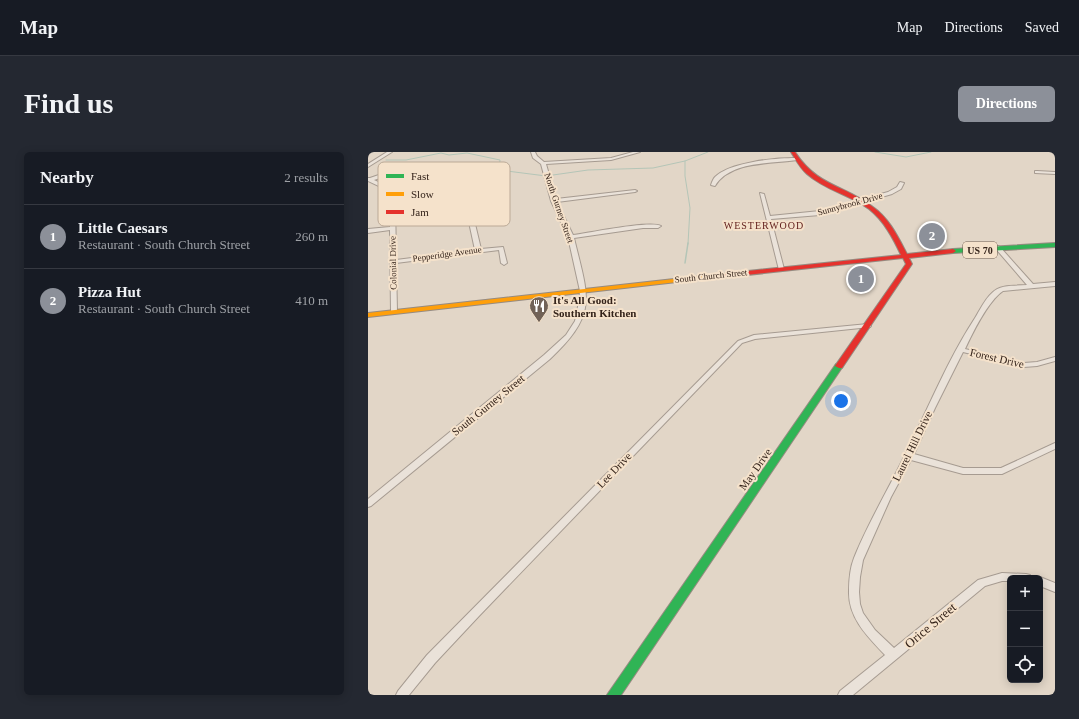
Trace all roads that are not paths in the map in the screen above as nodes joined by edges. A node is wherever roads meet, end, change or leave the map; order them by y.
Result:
1 (390, 152) edge
2 (533, 152) edge
3 (638, 152) edge
4 (794, 155) edge
5 (543, 163) junction
6 (368, 166) edge
7 (1036, 172) dead end
8 (1055, 173) edge
9 (902, 183) dead end
10 (713, 185) dead end
11 (634, 191) dead end
12 (762, 194) dead end
13 (554, 201) junction
14 (862, 202) junction
15 (769, 218) junction
16 (473, 226) edge
17 (658, 226) dead end
18 (392, 228) joint
19 (369, 231) edge
20 (570, 237) junction
21 (1055, 245) edge
22 (998, 248) junction
23 (478, 250) junction
24 (905, 256) junction
25 (394, 262) junction
26 (504, 263) dead end
27 (781, 269) junction
28 (1055, 284) edge
29 (1030, 285) junction
30 (583, 291) junction
31 (394, 312) junction
32 (368, 315) edge
33 (868, 326) junction
34 (962, 350) junction
35 (1055, 359) edge
36 (1055, 446) edge
37 (909, 456) junction
38 (368, 504) edge
39 (1007, 577) edge
40 (1043, 582) edge
41 (1055, 588) edge
42 (893, 655) junction
43 (402, 695) edge
44 (614, 695) edge
45 (844, 695) edge

1 - 6 street
2 - 5 street, North Gurney Street
3 - 5 street
4 - 10 street
4 - 14 street
5 - 13 street, North Gurney Street
7 - 8 street
9 - 14 street, Sunnybrook Drive
11 - 13 street
12 - 15 street
13 - 20 street, North Gurney Street
14 - 15 street, Sunnybrook Drive
14 - 24 street
15 - 27 street
16 - 23 street
17 - 20 street
18 - 19 street
18 - 25 street, Colonial Drive
20 - 30 street, North Gurney Street
21 - 22 street, South Church Street / US 70
22 - 24 street, South Church Street / US 70
22 - 29 street
23 - 25 street, Pepperidge Avenue
23 - 26 street, Pepperidge Avenue
24 - 27 street, South Church Street / US 70
24 - 33 street, May Drive
25 - 31 street, Colonial Drive
27 - 30 street, South Church Street / US 70
28 - 29 street, Laurel Hill Drive
29 - 34 street, Laurel Hill Drive
30 - 31 street, South Church Street / US 70
30 - 38 street, South Gurney Street
31 - 32 street, South Church Street / US 70
33 - 43 street, Lee Drive
33 - 44 street, May Drive
34 - 35 street, Forest Drive
34 - 37 street, Laurel Hill Drive
36 - 37 street
37 - 42 street, Laurel Hill Drive
39 - 42 street, Orice Street
40 - 41 street
42 - 45 street, Orice Street

